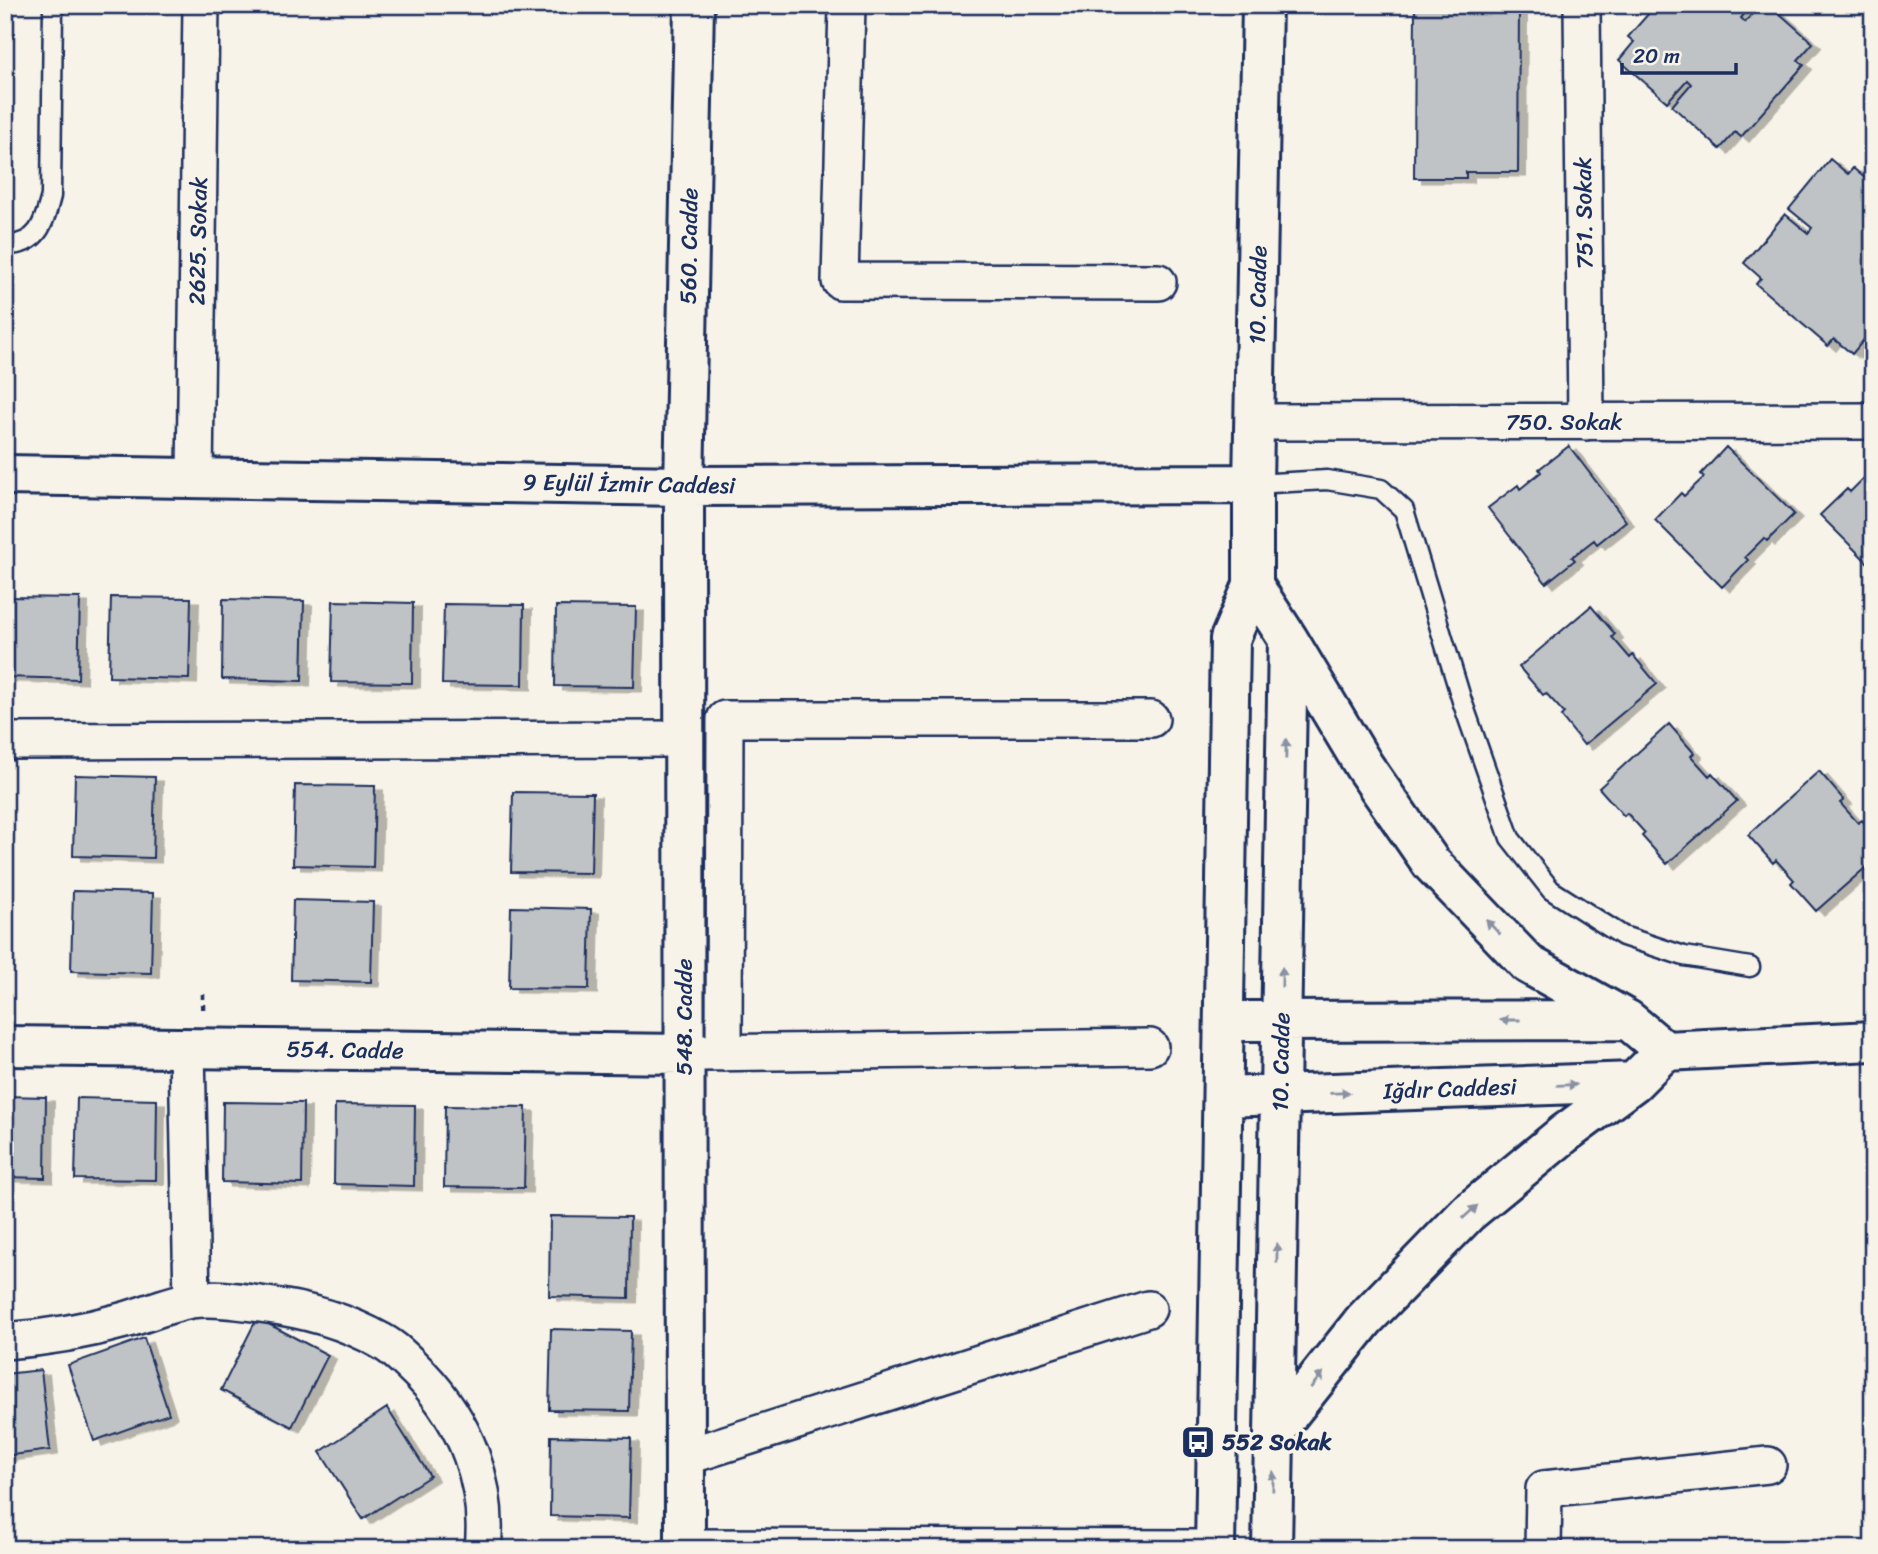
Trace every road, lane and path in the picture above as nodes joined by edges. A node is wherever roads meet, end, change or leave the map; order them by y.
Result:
1 (53, 5) edge
2 (201, 5) edge
3 (694, 5) edge
4 (847, 5) edge
5 (1262, 5) edge
6 (1582, 5) edge
7 (5, 245) edge
8 (1158, 282) dead end
9 (1873, 421) edge
10 (1256, 422) junction
11 (1586, 422) junction
12 (5, 475) edge
13 (195, 478) junction
14 (1253, 484) junction
15 (684, 486) junction
16 (1253, 585) junction
17 (1288, 639) junction
18 (1152, 719) dead end
19 (684, 739) junction
20 (5, 741) edge
21 (1750, 967) dead end
22 (1281, 1020) junction
23 (1628, 1020) junction
24 (1224, 1021) junction
25 (1873, 1041) edge
26 (5, 1046) edge
27 (1150, 1047) dead end
28 (187, 1048) junction
29 (1665, 1051) junction
30 (724, 1053) junction
31 (684, 1054) junction
32 (1634, 1082) junction
33 (1280, 1095) junction
34 (1223, 1097) junction
35 (192, 1300) junction
36 (1148, 1309) dead end
37 (5, 1341) edge
38 (1274, 1433) junction
39 (685, 1457) junction
40 (1768, 1465) dead end
41 (685, 1548) edge
42 (1215, 1548) edge
43 (483, 1549) edge
44 (1272, 1549) edge
45 (1544, 1549) edge

1 - 7 lane
2 - 13 street, 2625. Sokak
3 - 15 main road, 560. Cadde
4 - 8 street
5 - 10 main road, 10. Cadde
6 - 11 street, 751. Sokak
9 - 11 street, 750. Sokak
10 - 11 street, 750. Sokak
10 - 14 main road, 10. Cadde
12 - 13 main road, 9 Eylül İzmir Caddesi
13 - 15 main road, 9 Eylül İzmir Caddesi
14 - 15 main road, 9 Eylül İzmir Caddesi
14 - 16 main road, 10. Cadde
14 - 21 lane
15 - 19 main road, 548. Cadde
16 - 17 main road
16 - 24 main road, 10. Cadde
22 -> 17 main road, 10. Cadde
23 -> 17 main road
18 - 30 street
19 - 20 street
19 - 31 main road, 548. Cadde
23 -> 22 main road
22 - 24 main road
22 - 33 main road, 10. Cadde
23 - 29 main road
24 - 34 main road, 10. Cadde
25 - 29 main road
26 - 28 main road, 554. Cadde
27 - 30 street
28 - 31 main road, 554. Cadde
28 - 35 street
29 - 32 main road
30 - 31 street
31 - 39 main road, 548. Cadde
33 -> 32 main road, Iğdır Caddesi
38 -> 32 main road
33 - 34 main road, Iğdır Caddesi
38 -> 33 main road, 10. Cadde
34 - 42 main road, 10. Cadde
35 - 37 street
35 - 43 street
36 - 39 street
44 -> 38 main road, 10. Cadde
39 - 41 main road, 548. Cadde
40 - 45 street
41 - 42 street

